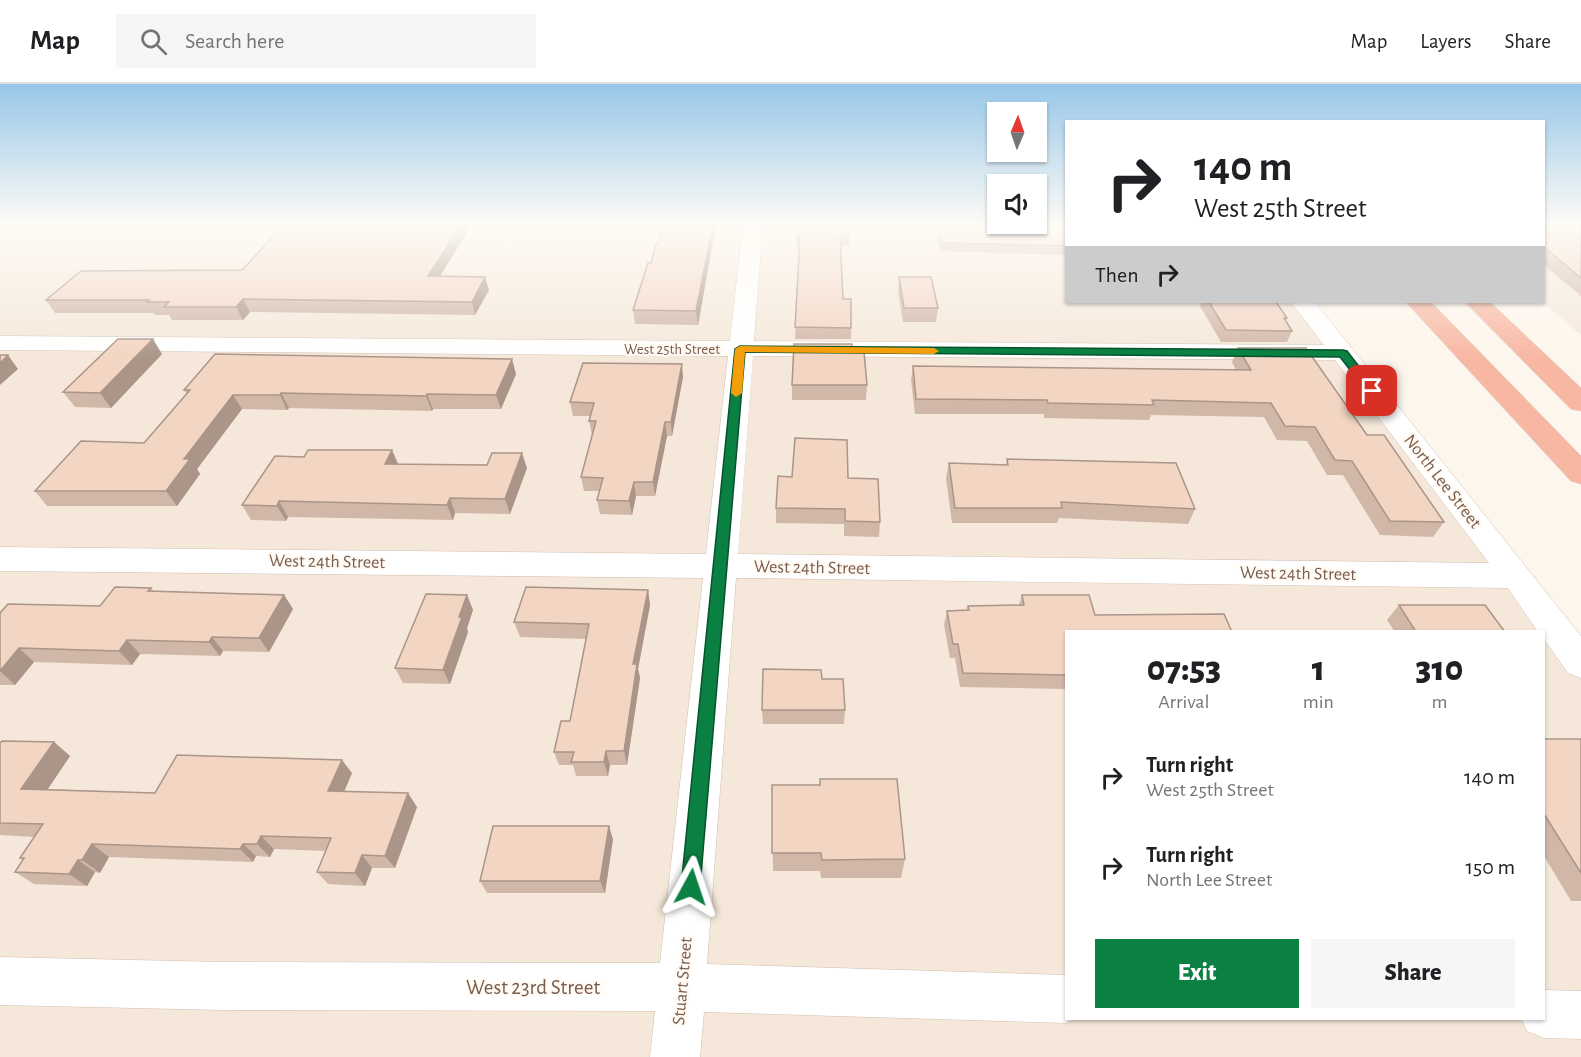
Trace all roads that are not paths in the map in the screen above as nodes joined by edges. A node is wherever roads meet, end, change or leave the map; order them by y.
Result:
1 (748, 268) edge
2 (1304, 303) edge
3 (1419, 303) edge
4 (1478, 303) edge
5 (0, 343) edge
6 (740, 349) junction
7 (1343, 354) junction
8 (1581, 403) edge
9 (1571, 464) edge
10 (1581, 487) edge
11 (0, 559) edge
12 (720, 566) junction
13 (1517, 576) junction
14 (1581, 663) edge
15 (0, 981) edge
16 (682, 987) junction
17 (1065, 999) edge
18 (1545, 1014) edge
19 (1581, 1015) edge
20 (675, 1057) edge

1 - 6 street, Stuart Street
2 - 7 street, North Lee Street
3 - 9 highway
4 - 8 highway
5 - 6 street, West 25th Street
6 - 7 street, West 25th Street
6 - 12 street, Stuart Street
7 - 13 street, North Lee Street
9 - 10 highway
11 - 12 street, West 24th Street
12 - 13 street, West 24th Street
12 - 16 street, Stuart Street
13 - 14 street, North Lee Street
15 - 16 street, West 23rd Street
16 - 17 street, West 23rd Street
16 - 20 street, Stuart Street
18 - 19 street

